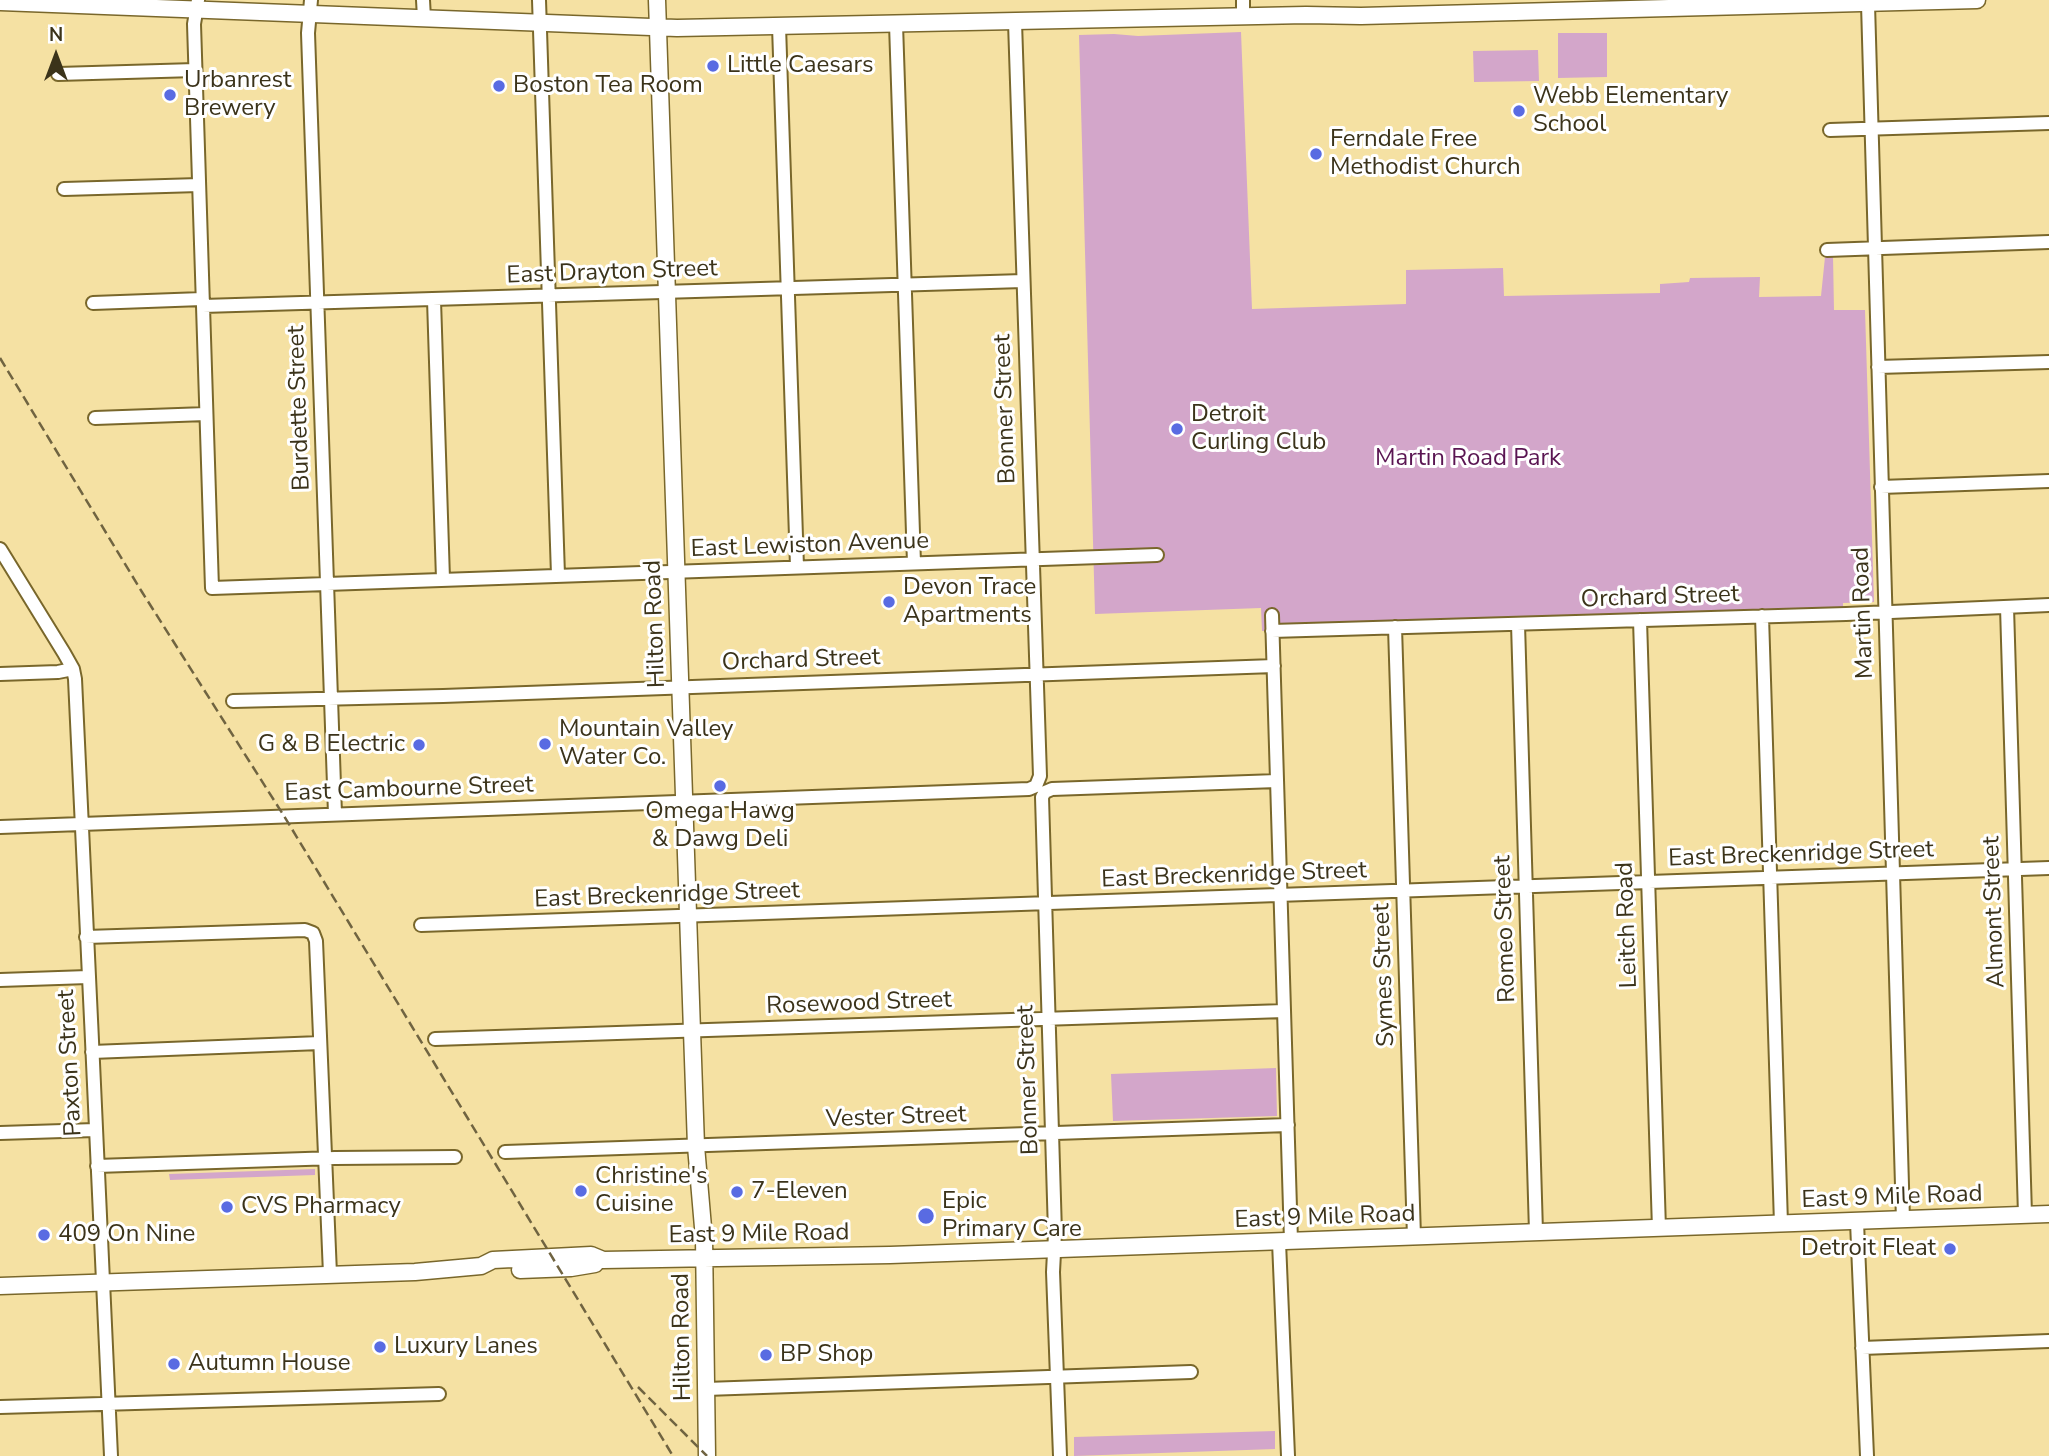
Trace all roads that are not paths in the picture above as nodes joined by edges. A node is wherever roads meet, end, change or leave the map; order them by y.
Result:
1 (423, 0) edge
2 (539, 0) edge
3 (657, 0) edge
4 (1243, 0) edge
5 (1977, 0) edge
6 (0, 2) edge
7 (63, 2) edge
8 (1827, 2) edge
9 (1868, 4) junction
10 (197, 5) edge
11 (1535, 5) edge
12 (311, 7) edge
13 (1243, 17) junction
14 (424, 18) junction
15 (1015, 22) junction
16 (539, 23) junction
17 (896, 24) junction
18 (779, 26) junction
19 (658, 28) junction
20 (195, 70) junction
21 (58, 74) dead end
22 (2049, 123) edge
23 (1871, 128) junction
24 (1830, 130) dead end
25 (199, 185) junction
26 (64, 189) dead end
27 (2049, 242) edge
28 (1875, 248) junction
29 (1826, 250) dead end
30 (1023, 281) junction
31 (904, 285) junction
32 (788, 289) junction
33 (667, 292) junction
34 (549, 295) junction
35 (434, 300) junction
36 (203, 302) junction
37 (93, 303) dead end
38 (318, 303) junction
39 (2049, 362) edge
40 (1878, 367) junction
41 (206, 414) junction
42 (95, 418) dead end
43 (2049, 481) edge
44 (1881, 486) junction
45 (0, 549) edge
46 (1157, 555) dead end
47 (1032, 559) junction
48 (914, 563) junction
49 (797, 567) junction
50 (677, 571) junction
51 (558, 575) junction
52 (443, 579) junction
53 (328, 583) junction
54 (2049, 605) edge
55 (2007, 607) junction
56 (1885, 612) junction
57 (1272, 615) dead end
58 (1762, 616) junction
59 (1640, 620) junction
60 (1518, 624) junction
61 (1395, 627) junction
62 (1272, 631) junction
63 (1274, 666) junction
64 (73, 669) junction
65 (0, 674) edge
66 (1037, 674) junction
67 (681, 686) junction
68 (331, 699) junction
69 (233, 701) dead end
70 (1277, 781) junction
71 (1029, 789) joint
72 (685, 801) junction
73 (335, 814) junction
74 (81, 823) junction
75 (0, 827) edge
76 (2049, 868) edge
77 (2015, 869) junction
78 (1893, 873) junction
79 (1770, 877) junction
80 (1648, 882) junction
81 (1525, 886) junction
82 (1403, 890) junction
83 (1281, 895) junction
84 (1044, 904) junction
85 (689, 916) junction
86 (421, 925) dead end
87 (86, 937) junction
88 (88, 977) junction
89 (0, 980) edge
90 (1284, 1010) junction
91 (1048, 1019) junction
92 (692, 1031) junction
93 (435, 1040) dead end
94 (320, 1043) junction
95 (92, 1052) junction
96 (1287, 1125) junction
97 (95, 1130) junction
98 (0, 1133) edge
99 (1052, 1134) junction
100 (696, 1146) junction
101 (505, 1152) dead end
102 (455, 1157) dead end
103 (325, 1158) junction
104 (97, 1166) junction
105 (2049, 1214) edge
106 (2025, 1215) junction
107 (1903, 1220) junction
108 (1857, 1222) junction
109 (1781, 1224) junction
110 (1659, 1229) junction
111 (1536, 1232) junction
112 (1414, 1237) junction
113 (1285, 1242) junction
114 (1054, 1250) junction
115 (704, 1259) junction
116 (330, 1274) junction
117 (104, 1283) junction
118 (0, 1286) edge
119 (2049, 1341) edge
120 (1862, 1348) junction
121 (1191, 1372) dead end
122 (1057, 1377) junction
123 (706, 1389) junction
124 (439, 1394) dead end
125 (109, 1404) junction
126 (0, 1407) edge
127 (111, 1456) edge
128 (707, 1456) edge
129 (1060, 1456) edge
130 (1288, 1456) edge
131 (1867, 1456) edge

1 - 14 street
2 - 16 street
3 - 19 street, Hilton Road
4 - 13 street
5 - 9 street
6 - 7 street
7 - 10 street
8 - 9 street
8 - 11 street
9 - 23 street, Martin Road
10 - 12 street
10 - 20 street
11 - 13 street
12 - 14 street
12 - 38 street, Burdette Street
13 - 15 street
14 - 16 street
15 - 17 street
15 - 30 street, Bonner Street
16 - 19 street
16 - 34 street
17 - 18 street
17 - 31 street
18 - 19 street
18 - 32 street
19 - 33 street, Hilton Road
20 - 21 street
20 - 25 street
22 - 23 street
23 - 24 street
23 - 28 street, Martin Road
25 - 26 street
25 - 36 street
27 - 28 street
28 - 29 street
28 - 40 street, Martin Road
30 - 31 street, East Drayton Street
30 - 47 street, Bonner Street
31 - 32 street, East Drayton Street
31 - 48 street
32 - 33 street, East Drayton Street
32 - 49 street
33 - 34 street, East Drayton Street
33 - 50 street, Hilton Road
34 - 35 street, East Drayton Street
34 - 51 street
35 - 38 street, East Drayton Street
35 - 52 street
36 - 37 street, East Drayton Street
36 - 38 street, East Drayton Street
36 - 41 street
38 - 53 street, Burdette Street
39 - 40 street
40 - 44 street, Martin Road
41 - 42 street
41 - 53 street, East Lewiston Avenue
43 - 44 street
44 - 56 street, Martin Road
45 - 64 street
46 - 47 street, East Lewiston Avenue
47 - 48 street, East Lewiston Avenue
47 - 66 street, Bonner Street
48 - 49 street, East Lewiston Avenue
49 - 50 street, East Lewiston Avenue
50 - 51 street, East Lewiston Avenue
50 - 67 street, Hilton Road
51 - 52 street, East Lewiston Avenue
52 - 53 street, East Lewiston Avenue
53 - 68 street, Burdette Street
54 - 55 street, Orchard Street
55 - 56 street, Orchard Street
55 - 77 street, Almont Street
56 - 58 street, Orchard Street
56 - 78 street, Martin Road
57 - 62 street
58 - 59 street, Orchard Street
58 - 79 street
59 - 60 street, Orchard Street
59 - 80 street, Leitch Road
60 - 61 street, Orchard Street
60 - 81 street, Romeo Street
61 - 62 street, Orchard Street
61 - 82 street, Symes Street
62 - 63 street
63 - 66 street, Orchard Street
63 - 70 street
64 - 65 street
64 - 74 street, Paxton Street
66 - 67 street, Orchard Street
66 - 71 street, Bonner Street
67 - 68 street, Orchard Street
67 - 72 street, Hilton Road
68 - 69 street, Orchard Street
68 - 73 street, Burdette Street
70 - 83 street
70 - 84 street, Bonner Street
71 - 72 street, East Cambourne Street
72 - 73 street, East Cambourne Street
72 - 85 street, Hilton Road
73 - 74 street, East Cambourne Street
74 - 75 street, East Cambourne Street
74 - 87 street, Paxton Street
76 - 77 street, East Breckenridge Street
77 - 78 street, East Breckenridge Street
77 - 106 street, Almont Street
78 - 79 street, East Breckenridge Street
78 - 107 street, Martin Road
79 - 80 street, East Breckenridge Street
79 - 109 street
80 - 81 street, East Breckenridge Street
80 - 110 street, Leitch Road
81 - 82 street, East Breckenridge Street
81 - 111 street, Romeo Street
82 - 83 street, East Breckenridge Street
82 - 112 street, Symes Street
83 - 84 street, East Breckenridge Street
83 - 90 street
84 - 85 street, East Breckenridge Street
84 - 91 street, Bonner Street
85 - 86 street, East Breckenridge Street
85 - 92 street, Hilton Road
87 - 88 street, Paxton Street
87 - 94 street
88 - 89 street
88 - 95 street, Paxton Street
90 - 91 street, Rosewood Street
90 - 96 street
91 - 92 street, Rosewood Street
91 - 99 street, Bonner Street
92 - 93 street, Rosewood Street
92 - 100 street, Hilton Road
94 - 95 street
94 - 103 street
95 - 97 street, Paxton Street
96 - 99 street, Vester Street
96 - 113 street
97 - 98 street
97 - 104 street, Paxton Street
99 - 100 street, Vester Street
99 - 114 street, Bonner Street
100 - 101 street, Vester Street
100 - 115 street, Hilton Road
102 - 103 street
103 - 104 street
103 - 116 street
104 - 117 street, Paxton Street
105 - 106 street, East 9 Mile Road
106 - 107 street, East 9 Mile Road
107 - 108 street, East 9 Mile Road
108 - 109 street, East 9 Mile Road
108 - 120 street
109 - 110 street, East 9 Mile Road
110 - 111 street, East 9 Mile Road
111 - 112 street, East 9 Mile Road
112 - 113 street, East 9 Mile Road
113 - 114 street, East 9 Mile Road
113 - 130 street
114 - 115 street, East 9 Mile Road
114 - 122 street, Bonner Street
115 - 116 street, East 9 Mile Road
115 - 123 street, Hilton Road
116 - 117 street, East 9 Mile Road
117 - 118 street, East 9 Mile Road
117 - 125 street, Paxton Street
119 - 120 street
120 - 131 street
121 - 122 street
122 - 123 street
122 - 129 street, Bonner Street
123 - 128 street, Hilton Road
124 - 125 street
125 - 126 street
125 - 127 street, Paxton Street

